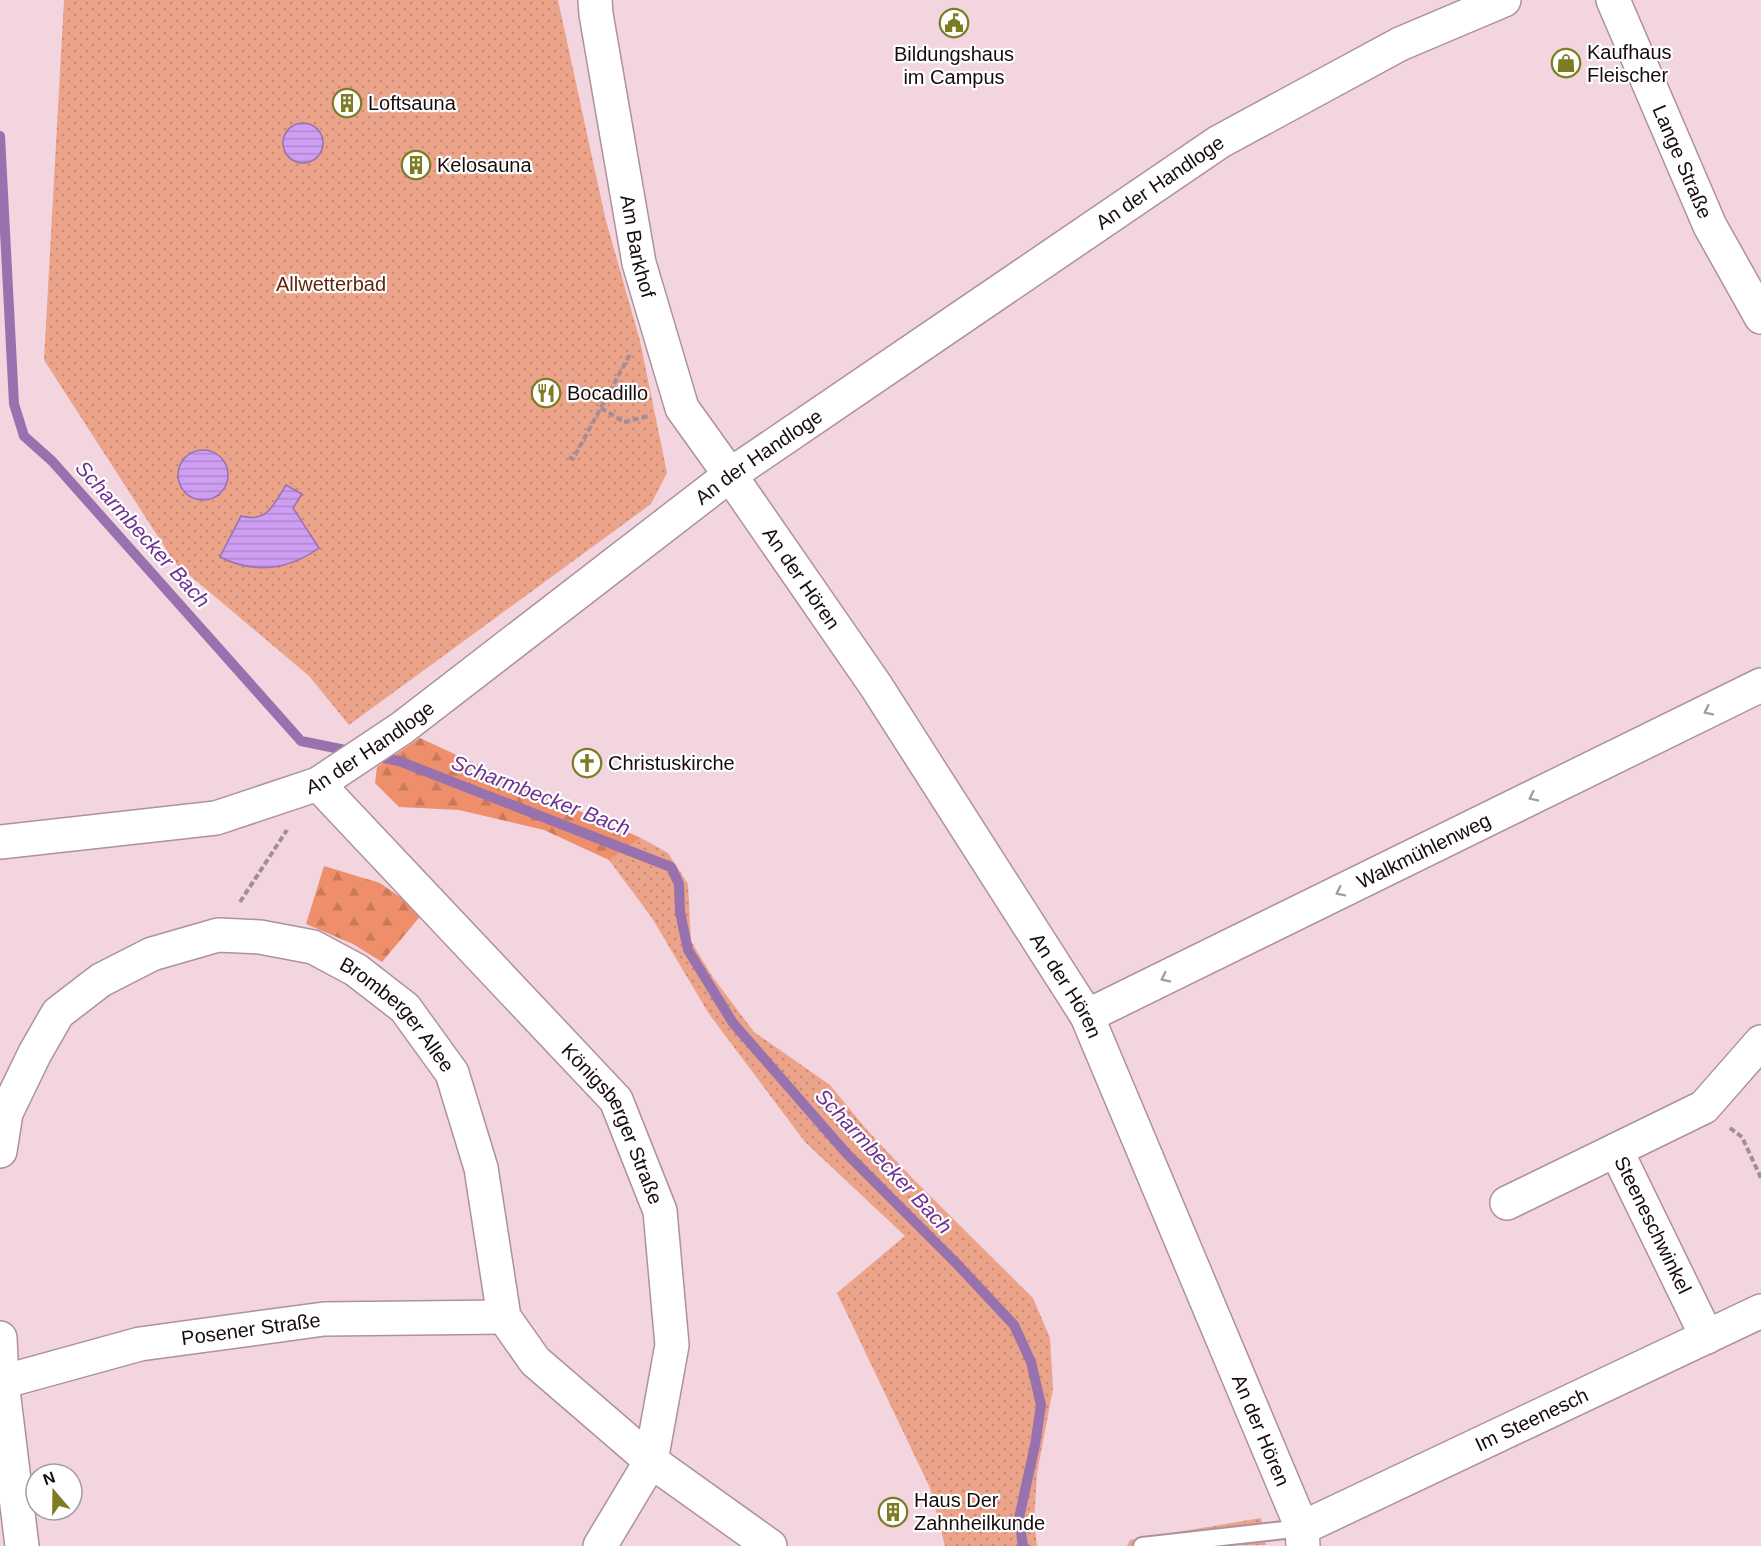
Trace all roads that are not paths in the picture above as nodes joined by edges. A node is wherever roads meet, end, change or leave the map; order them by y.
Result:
1 (595, 0) edge
2 (1504, 0) edge
3 (1613, 0) edge
4 (1761, 317) edge
5 (730, 475) junction
6 (1761, 685) edge
7 (328, 778) junction
8 (0, 842) edge
9 (1087, 1016) junction
10 (1761, 1042) edge
11 (1616, 1150) junction
12 (0, 1151) edge
13 (1507, 1203) dead end
14 (1761, 1311) edge
15 (504, 1317) junction
16 (1707, 1337) junction
17 (0, 1338) edge
18 (2, 1382) junction
19 (651, 1461) junction
20 (1303, 1537) edge
21 (22, 1546) edge
22 (600, 1546) edge
23 (770, 1546) edge
24 (1142, 1546) edge

1 - 5 street, Am Barkhof
2 - 5 street, An der Handloge
3 - 4 street, Lange Straße
5 - 7 street, An der Handloge
5 - 9 street, An der Hören
6 -> 9 street, Walkmühlenweg
7 - 8 street, An der Handloge
7 - 19 street, Königsberger Straße
9 - 20 street, An der Hören
10 - 11 street, Steeneschwinkel
11 - 13 street
11 - 16 street, Steeneschwinkel
12 - 15 street, Bromberger Allee
14 - 16 street, Im Steenesch
15 - 18 street, Posener Straße
15 - 19 street, Bromberger Allee
16 - 20 street, Im Steenesch
17 - 18 street
18 - 21 street
19 - 22 street, Königsberger Straße
19 - 23 street, Bromberger Allee
20 - 24 lane

